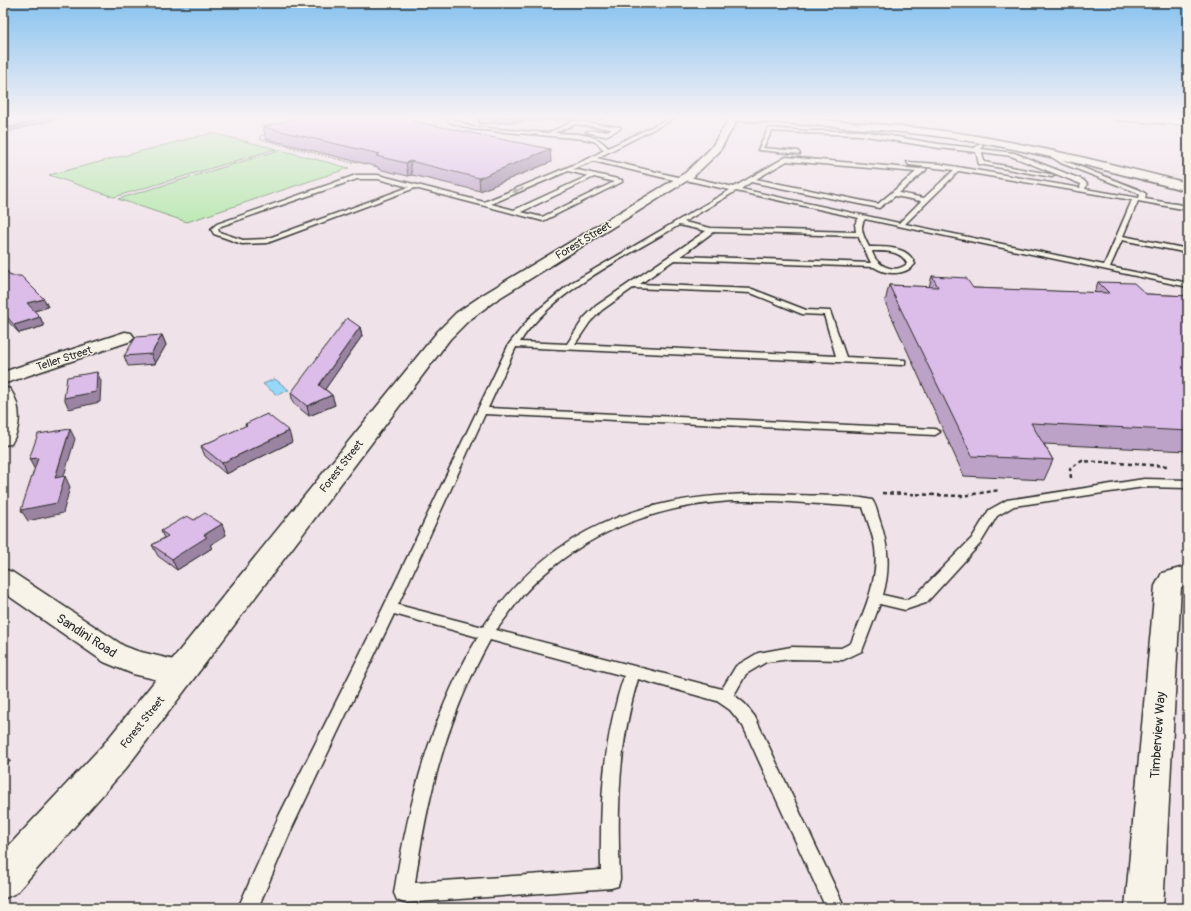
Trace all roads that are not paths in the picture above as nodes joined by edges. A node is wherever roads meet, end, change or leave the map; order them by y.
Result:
1 (590, 160) edge
2 (607, 160) edge
3 (607, 160) edge
4 (705, 160) edge
5 (785, 160) edge
6 (794, 160) edge
7 (980, 160) edge
8 (1026, 160) edge
9 (1060, 160) edge
10 (1079, 160) edge
11 (902, 162) dead end
12 (924, 168) junction
13 (566, 169) junction
14 (958, 169) junction
15 (594, 175) junction
16 (685, 178) junction
17 (1074, 178) junction
18 (750, 180) junction
19 (416, 186) junction
20 (1188, 187) edge
21 (735, 189) junction
22 (1082, 190) junction
23 (894, 194) junction
24 (925, 200) junction
25 (1139, 200) junction
26 (485, 204) junction
27 (1188, 208) edge
28 (515, 212) junction
29 (863, 217) junction
30 (678, 223) junction
31 (900, 224) junction
32 (711, 230) junction
33 (860, 234) junction
34 (1119, 238) junction
35 (867, 249) junction
36 (1188, 251) edge
37 (672, 258) junction
38 (875, 265) junction
39 (1106, 268) junction
40 (1188, 285) edge
41 (630, 286) junction
42 (125, 337) dead end
43 (513, 344) junction
44 (569, 347) junction
45 (842, 360) junction
46 (902, 362) dead end
47 (3, 378) edge
48 (3, 393) edge
49 (481, 411) junction
50 (935, 432) dead end
51 (3, 438) edge
52 (1188, 484) edge
53 (1188, 576) edge
54 (3, 579) edge
55 (875, 598) junction
56 (390, 608) junction
57 (487, 633) junction
58 (633, 672) junction
59 (180, 673) junction
60 (724, 697) junction
61 (3, 880) edge
62 (836, 907) dead end
63 (248, 908) edge
64 (1144, 908) edge

1 - 13 lane
2 - 16 lane
3 - 16 lane
4 - 16 main road, Forest Street
5 - 18 lane
6 - 12 lane
7 - 17 lane
8 - 17 lane
9 - 25 lane
10 - 20 main road
11 - 12 lane
12 - 14 lane
12 - 23 lane
13 - 15 lane
13 -> 26 lane
14 - 22 lane
14 - 24 lane
15 - 28 lane
15 - 28 lane
16 - 21 lane
16 - 59 main road, Forest Street
17 - 22 lane
18 - 21 lane
18 - 23 lane
19 - 19 lane
19 - 26 lane
21 - 29 lane
21 - 30 lane
22 - 25 lane
23 - 24 lane
24 - 31 lane
25 - 27 lane
25 - 34 lane
26 - 28 lane
29 - 31 lane
29 - 33 lane
30 - 32 lane
30 - 43 lane
31 - 39 lane
32 - 33 lane
32 - 37 lane
33 - 35 lane
34 - 36 lane
34 - 39 lane
35 - 38 lane
35 - 38 lane
37 - 38 lane
37 - 41 lane
39 - 40 lane
41 - 44 lane
41 - 45 lane
42 - 47 main road, Teller Street
43 - 44 lane
43 - 49 lane
44 - 45 lane
45 - 46 lane
48 - 51 main road
49 - 50 lane
49 - 56 lane
52 - 55 lane
53 - 64 main road, Timberview Way
54 - 59 main road, Sandini Road
55 - 57 lane
55 - 60 lane
56 - 57 lane
56 - 63 lane
57 - 58 lane
57 - 58 lane
58 - 60 lane
59 - 61 main road, Forest Street
60 - 62 lane

